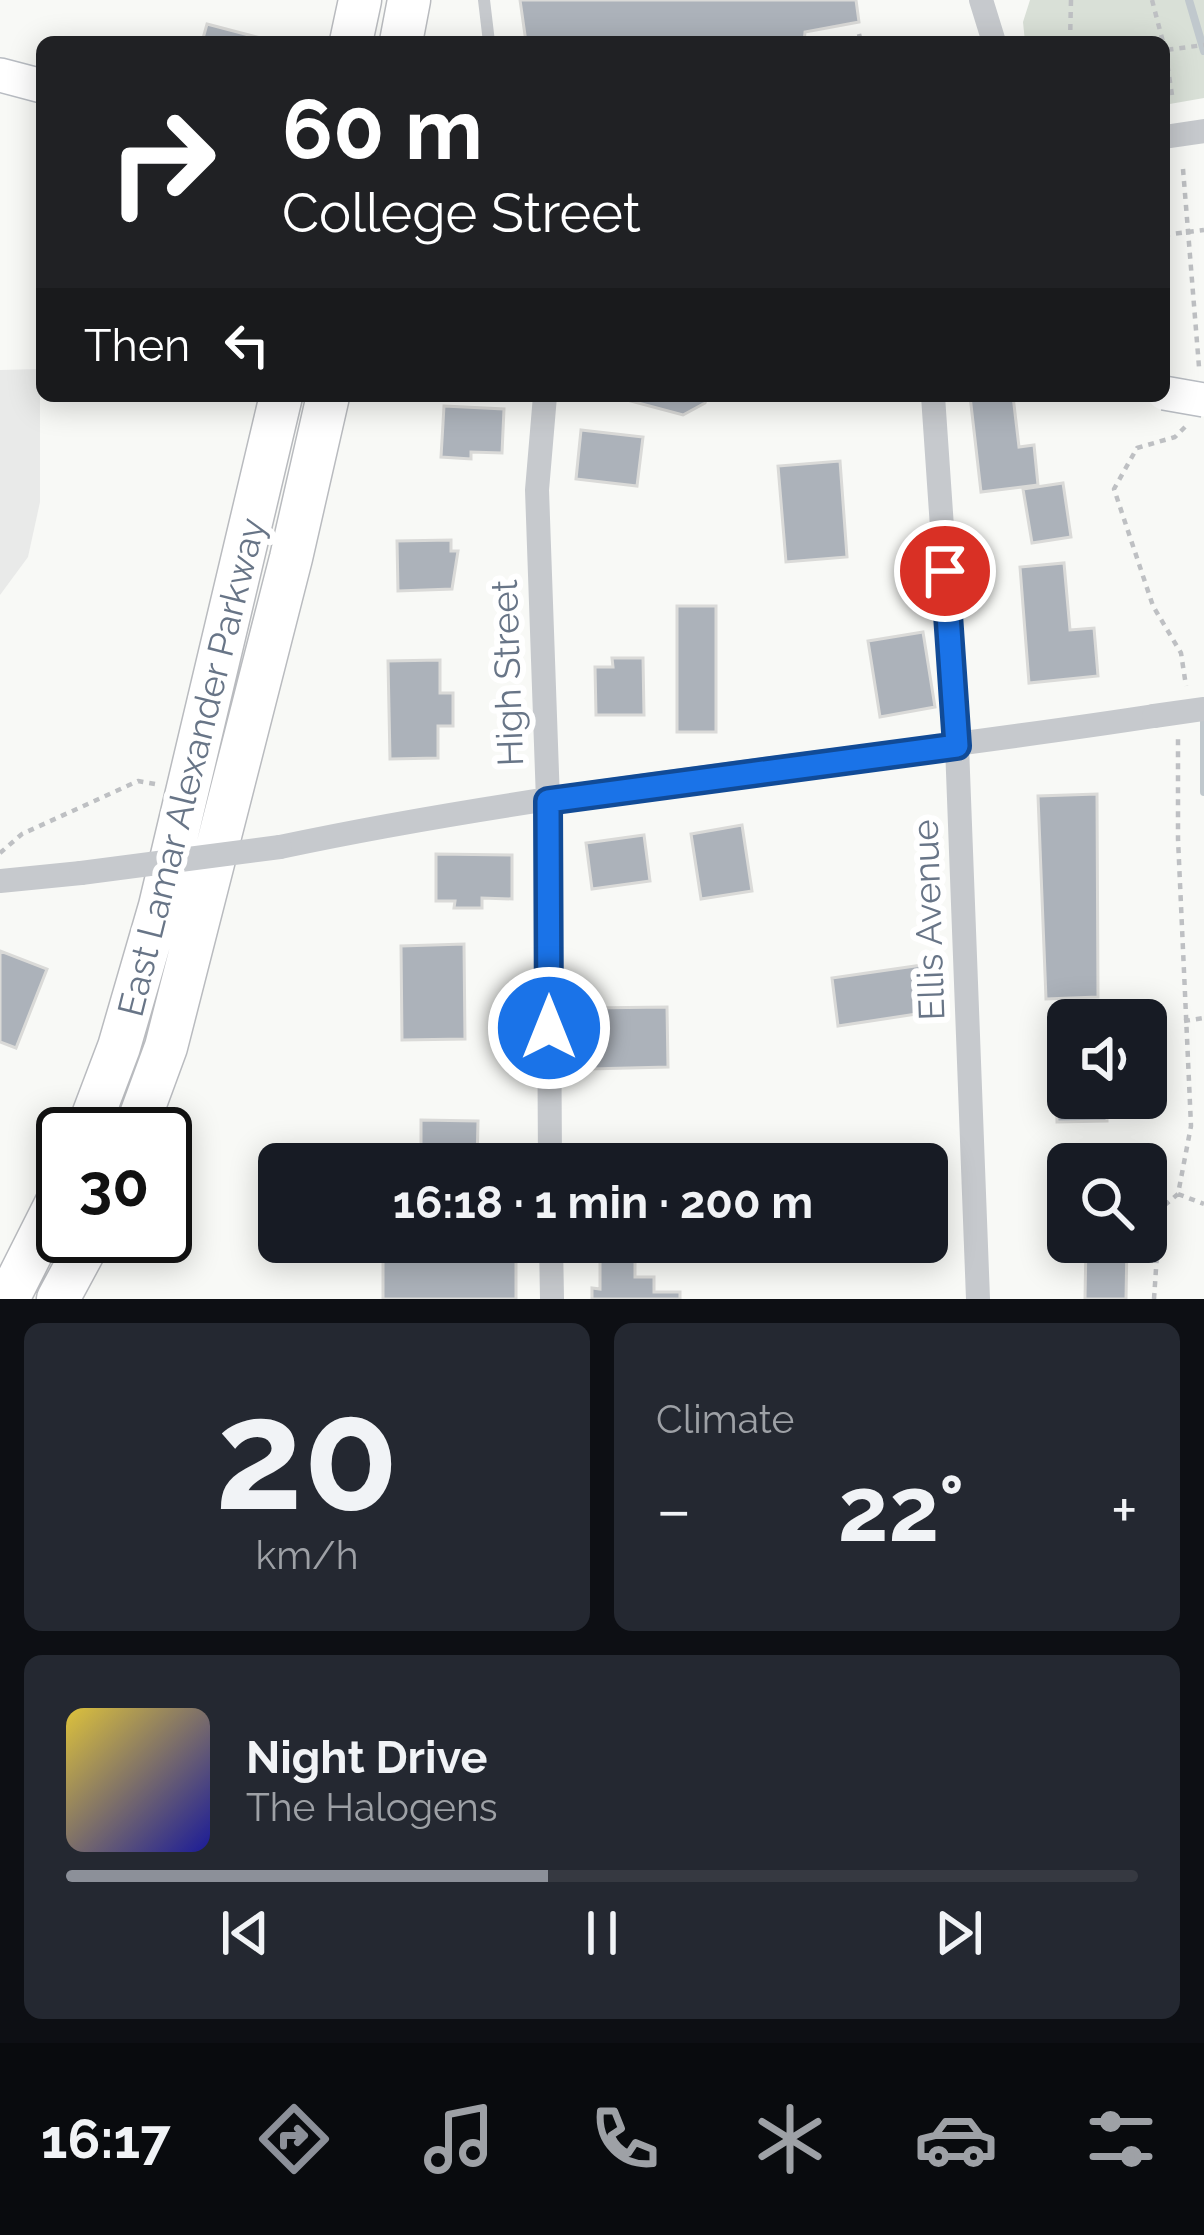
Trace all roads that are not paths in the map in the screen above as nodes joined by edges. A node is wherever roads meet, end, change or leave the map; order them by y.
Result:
1 (360, 0) edge
2 (409, 0) edge
3 (484, 0) edge
4 (981, 0) edge
5 (352, 36) edge
6 (401, 36) edge
7 (488, 36) edge
8 (992, 36) edge
9 (0, 75) edge
10 (36, 84) edge
11 (1204, 131) edge
12 (1170, 136) edge
13 (1170, 396) edge
14 (279, 402) edge
15 (327, 402) edge
16 (544, 402) edge
17 (933, 402) edge
18 (1200, 409) edge
19 (1204, 709) edge
20 (957, 746) junction
21 (548, 801) junction
22 (0, 881) edge
23 (96, 1107) edge
24 (144, 1107) edge
25 (550, 1143) edge
26 (36, 1239) edge
27 (77, 1263) edge
28 (551, 1263) edge
29 (7, 1292) edge
30 (58, 1299) edge
31 (551, 1299) edge
32 (978, 1299) edge

1 - 5 highway
2 - 6 highway
3 - 7 lane
4 - 8 street
9 - 10 street
11 - 12 street, bridge
13 - 18 street, bridge
14 - 23 highway, East Lamar Alexander Parkway
15 - 24 highway, East Lamar Alexander Parkway
16 - 21 street, High Street
17 - 20 street, Ellis Avenue
19 - 20 street, bridge
20 - 21 street
20 - 32 street, Ellis Avenue
21 - 22 street, bridge
21 - 25 street, High Street
26 - 29 highway
27 - 30 highway
28 - 31 street

